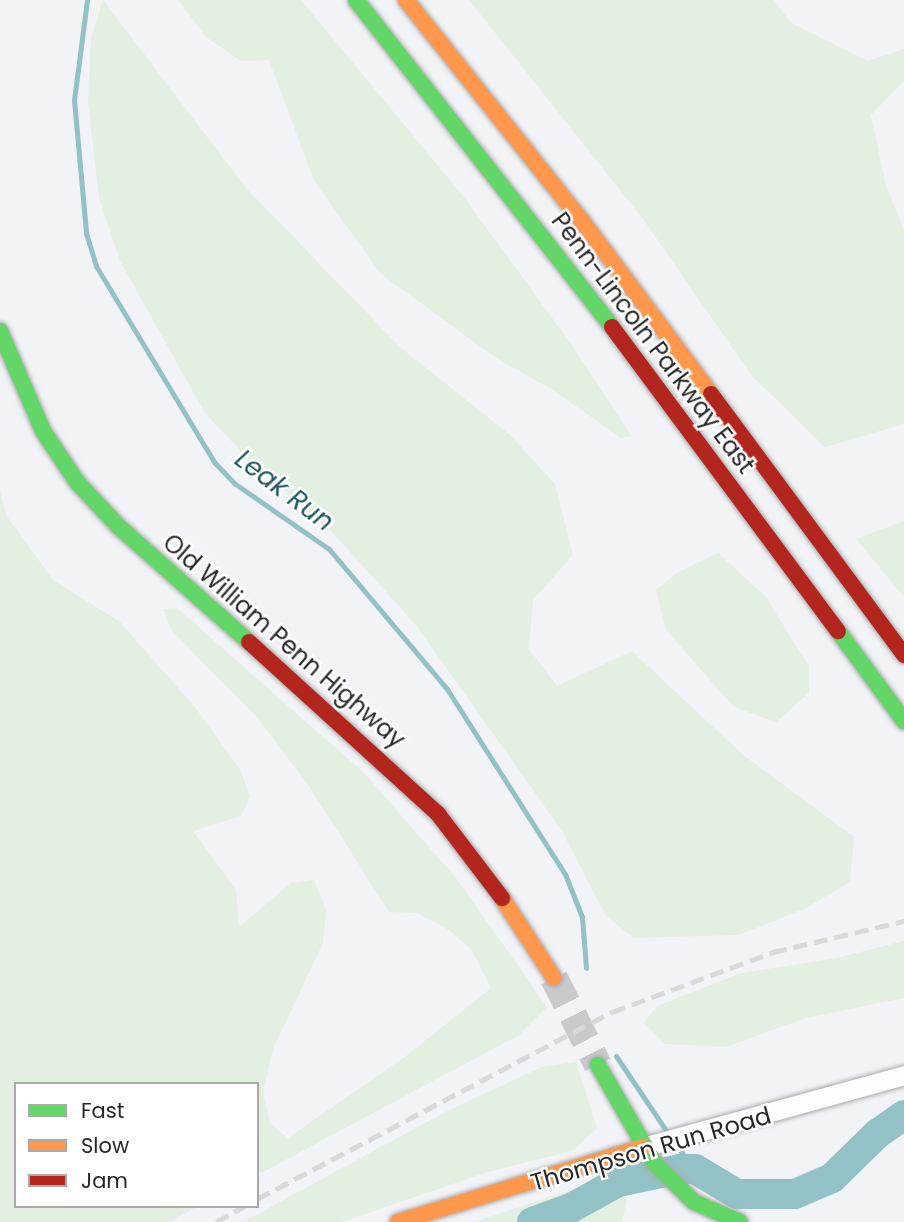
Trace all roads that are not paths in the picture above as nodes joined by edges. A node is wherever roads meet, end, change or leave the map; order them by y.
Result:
1 (356, 0) edge
2 (406, 0) edge
3 (0, 331) edge
4 (904, 655) edge
5 (904, 721) edge
6 (554, 978) tunnel mouth
7 (598, 1065) tunnel mouth
8 (904, 1075) edge
9 (651, 1151) junction
10 (694, 1202) junction
11 (398, 1222) edge
12 (715, 1222) edge
13 (740, 1222) edge

1 - 5 main road, Penn-Lincoln Parkway East
2 - 4 main road, Penn-Lincoln Parkway East
3 - 6 main road, Old William Penn Highway
7 - 9 main road
8 - 9 street, Thompson Run Road
9 - 10 main road
9 - 11 main road, Thompson Run Road
10 - 12 main road
10 - 13 main road

